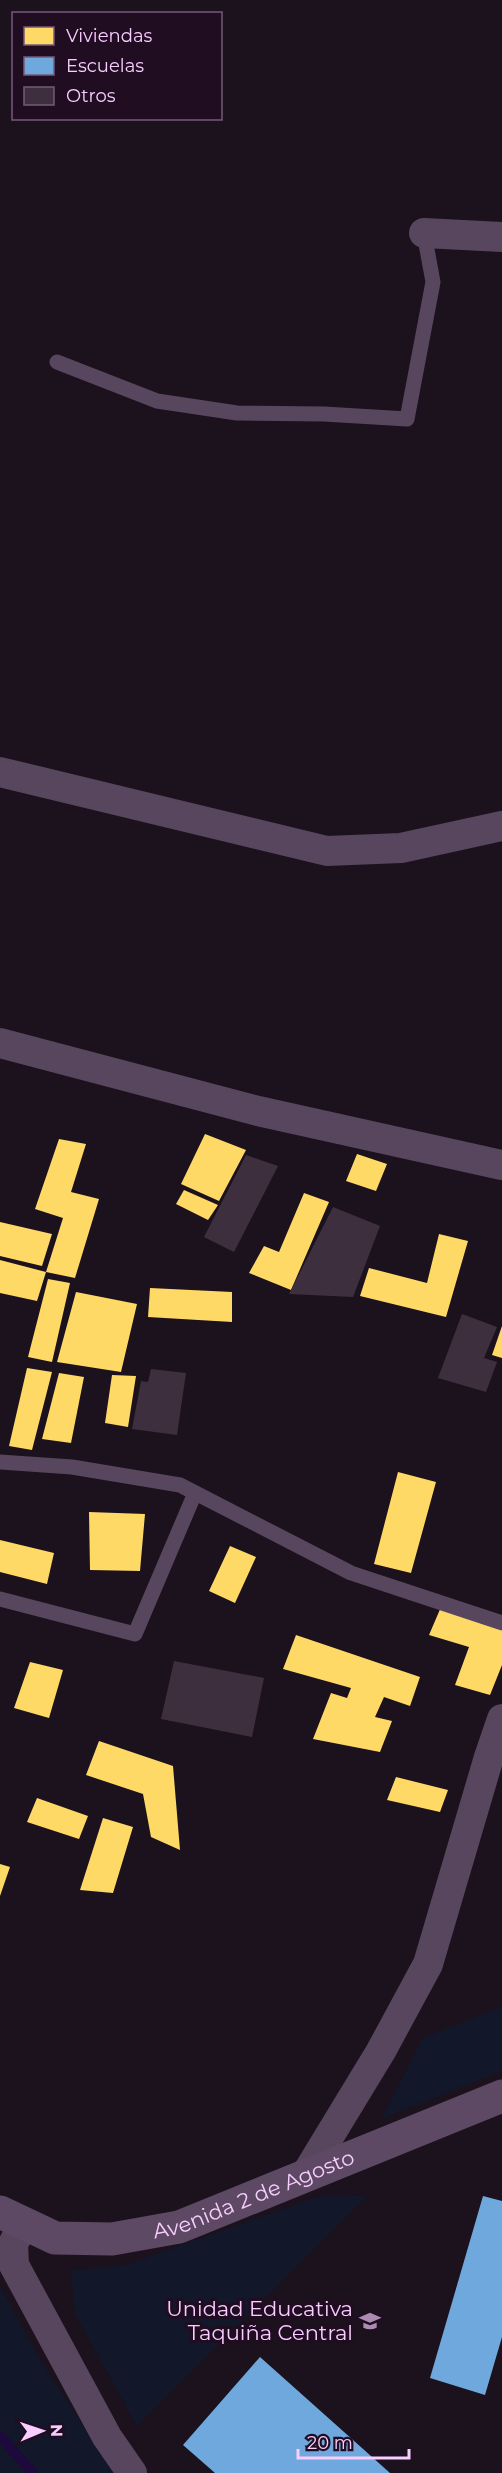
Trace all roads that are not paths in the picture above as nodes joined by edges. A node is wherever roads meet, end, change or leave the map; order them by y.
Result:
1 (424, 232) joint
2 (502, 237) edge
3 (57, 362) dead end
4 (0, 772) edge
5 (502, 826) edge
6 (0, 1043) edge
7 (502, 1165) edge
8 (0, 1462) edge
9 (195, 1493) junction
10 (0, 1599) edge
11 (502, 1623) edge
12 (502, 1719) edge
13 (502, 2096) edge
14 (306, 2176) junction
15 (12, 2218) edge
16 (132, 2473) edge

1 - 2 street
1 - 3 lane
4 - 5 street
6 - 7 street
8 - 9 lane
9 - 10 lane
9 - 11 lane
12 - 14 street
13 - 14 street, Avenida 2 de Agosto
14 - 15 street, Avenida 2 de Agosto
15 - 16 street

